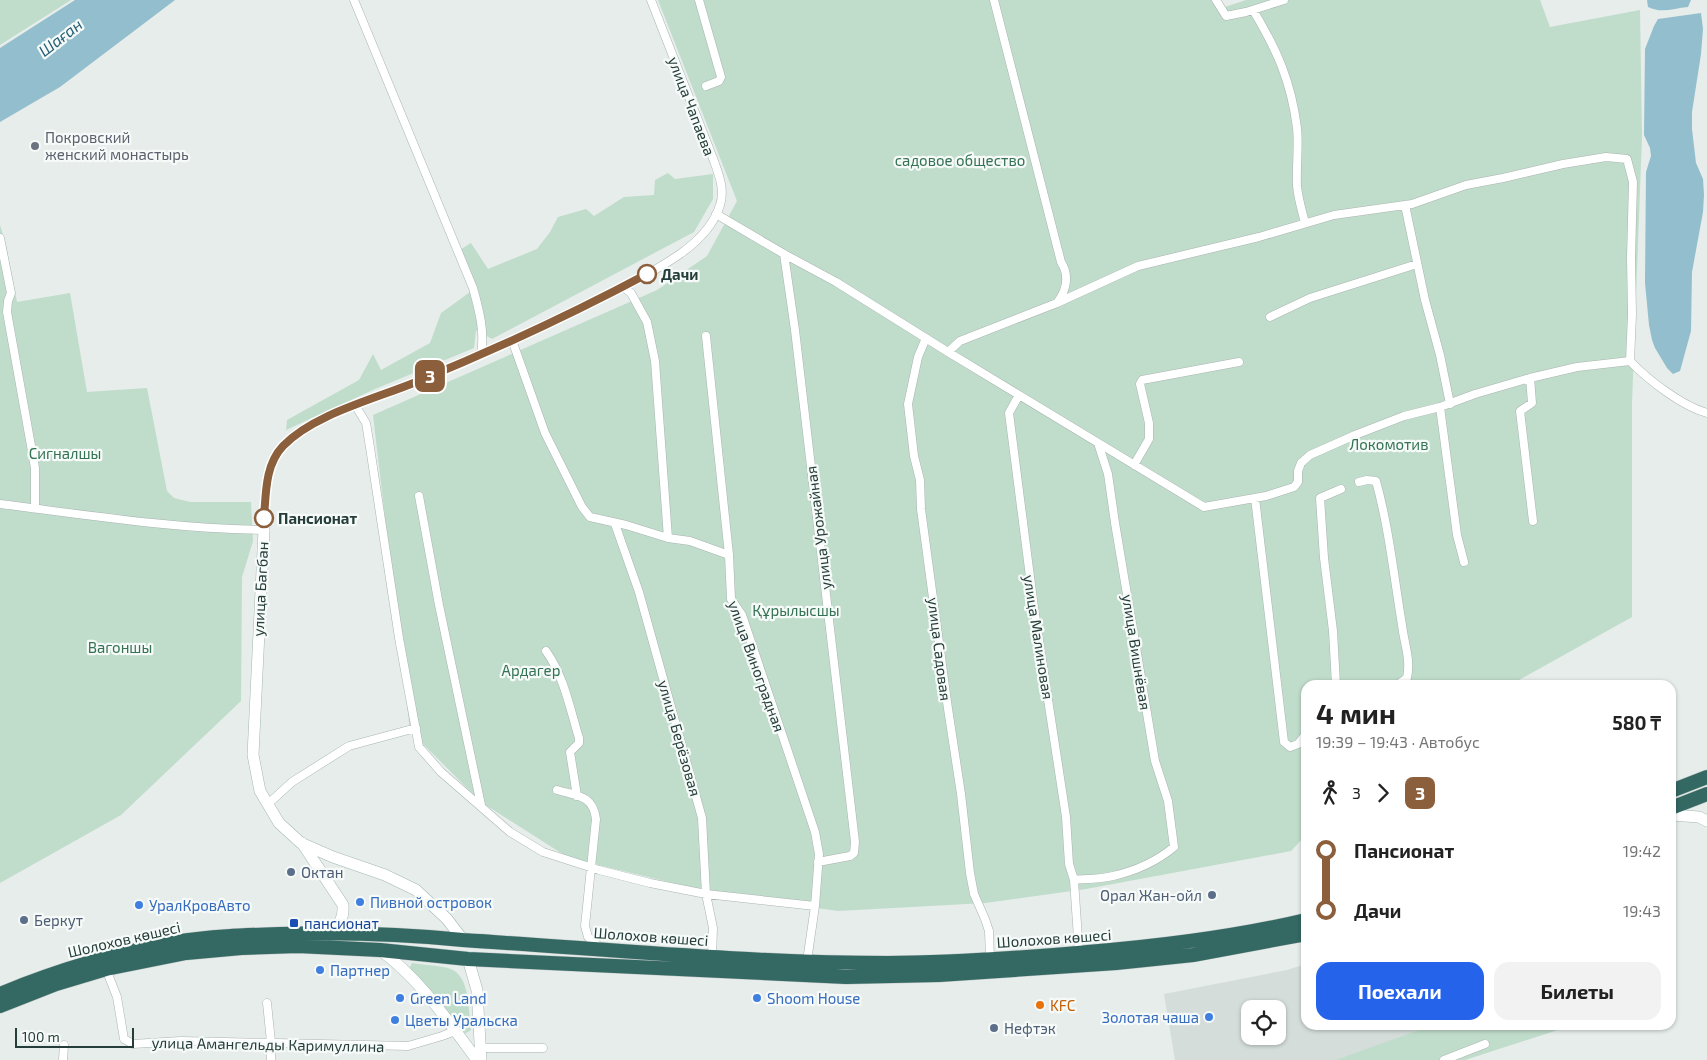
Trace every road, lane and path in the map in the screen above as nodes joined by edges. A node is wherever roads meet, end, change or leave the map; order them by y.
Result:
1 (354, 0) edge
2 (651, 0) edge
3 (699, 0) edge
4 (994, 0) edge
5 (1216, 0) edge
6 (1284, 0) edge
7 (1253, 10) junction
8 (706, 86) dead end
9 (1405, 205) junction
10 (716, 214) junction
11 (1305, 224) junction
12 (0, 238) edge
13 (784, 254) junction
14 (1417, 264) junction
15 (623, 287) junction
16 (1057, 304) junction
17 (1270, 317) dead end
18 (706, 336) dead end
19 (926, 338) junction
20 (512, 340) junction
21 (948, 352) junction
22 (481, 354) junction
23 (1630, 361) junction
24 (1239, 362) dead end
25 (1530, 378) junction
26 (1019, 395) junction
27 (1450, 404) junction
28 (355, 406) junction
29 (1440, 407) junction
30 (1707, 413) edge
31 (1098, 443) junction
32 (1134, 465) junction
33 (1359, 482) dead end
34 (1341, 489) dead end
35 (420, 496) dead end
36 (1255, 498) junction
37 (0, 504) edge
38 (35, 508) junction
39 (1534, 521) dead end
40 (616, 524) junction
41 (264, 530) junction
42 (668, 538) junction
43 (729, 555) junction
44 (1464, 562) dead end
45 (546, 651) dead end
46 (1336, 680) edge
47 (1404, 680) edge
48 (416, 728) junction
49 (1301, 740) edge
50 (1707, 777) edge
51 (1676, 789) edge
52 (557, 790) dead end
53 (1707, 794) edge
54 (577, 796) junction
55 (268, 804) junction
56 (481, 805) junction
57 (1676, 806) edge
58 (1676, 815) edge
59 (1707, 821) edge
60 (301, 842) junction
61 (818, 862) junction
62 (590, 867) junction
63 (1074, 880) junction
64 (706, 894) junction
65 (815, 906) junction
66 (1301, 921) edge
67 (329, 933) junction
68 (1301, 935) edge
69 (464, 940) junction
70 (602, 949) junction
71 (380, 950) junction
72 (1080, 953) junction
73 (712, 957) junction
74 (468, 959) junction
75 (990, 959) junction
76 (807, 961) junction
77 (106, 969) junction
78 (0, 994) edge
79 (267, 1003) dead end
80 (0, 1006) edge
81 (455, 1031) junction
82 (271, 1042) junction
83 (1485, 1044) dead end
84 (64, 1045) dead end
85 (480, 1048) junction
86 (543, 1048) dead end
87 (63, 1060) edge
88 (271, 1060) edge
89 (477, 1060) edge
90 (481, 1060) edge
91 (1444, 1060) edge

1 - 22 street
2 - 10 street, улица Чапаева
3 - 8 street
4 - 16 street
5 - 7 street
6 - 7 street
7 - 11 street
9 - 11 street
9 - 14 street
9 - 23 street
10 - 13 street
10 - 15 street, улица Багбан
11 - 16 street
12 - 38 street
13 - 19 street
13 - 61 street, улица Урожайная
14 - 17 street
14 - 27 street
15 - 20 street, улица Багбан
15 - 42 street
16 - 21 street
18 - 43 street, улица Виноградная
19 - 21 street
19 - 75 street, улица Садовая
20 - 22 street, улица Багбан
20 - 40 street
21 - 26 street
22 - 28 street, улица Багбан
23 - 25 street
23 - 30 street
24 - 32 street
25 - 27 street
25 - 39 street
26 - 31 street
26 - 63 street, улица Малиновая
27 - 29 street
28 - 41 street, улица Багбан
28 - 48 street
29 - 36 street
29 - 44 street
31 - 32 street
31 - 63 street, улица Вишнёвая
32 - 36 street
33 - 47 street
34 - 46 street
35 - 56 street
36 - 49 street
37 - 38 street
38 - 41 street
40 - 42 street
40 - 64 street, улица Берёзовая
41 - 55 street, улица Багбан
42 - 43 street
43 - 61 street, улица Виноградная
45 - 54 street
48 - 55 street
48 - 56 street
50 - 51 highway
52 - 54 street
53 - 57 highway
54 - 62 street
55 - 60 street, улица Багбан
56 - 62 street
58 - 59 street
60 - 67 street
60 - 69 street, улица Багбан
61 - 65 street, улица Виноградная
62 - 64 street
62 - 70 street
63 - 72 street, улица Малиновая
64 - 65 street
64 - 73 street, улица Берёзовая
65 - 76 street, улица Виноградная
66 - 72 highway, Шолохов көшесі
67 - 69 highway, Шолохов көшесі
67 - 78 highway, Шолохов көшесі
68 - 74 highway, Шолохов көшесі
69 - 70 highway, Шолохов көшесі
69 - 74 highway
70 - 73 highway, Шолохов көшесі
71 - 74 highway, Шолохов көшесі
71 - 77 highway, Шолохов көшесі
71 - 81 street
72 - 75 highway, Шолохов көшесі
73 - 76 highway, Шолохов көшесі
74 - 85 street
75 - 76 highway, Шолохов көшесі
77 - 80 highway, Шолохов көшесі
77 - 82 street, улица Амангельды Каримуллина
79 - 82 street
81 - 82 street, улица Амангельды Каримуллина
81 - 89 street
82 - 88 street
83 - 91 street
84 - 87 street
85 - 86 street
85 - 90 street

